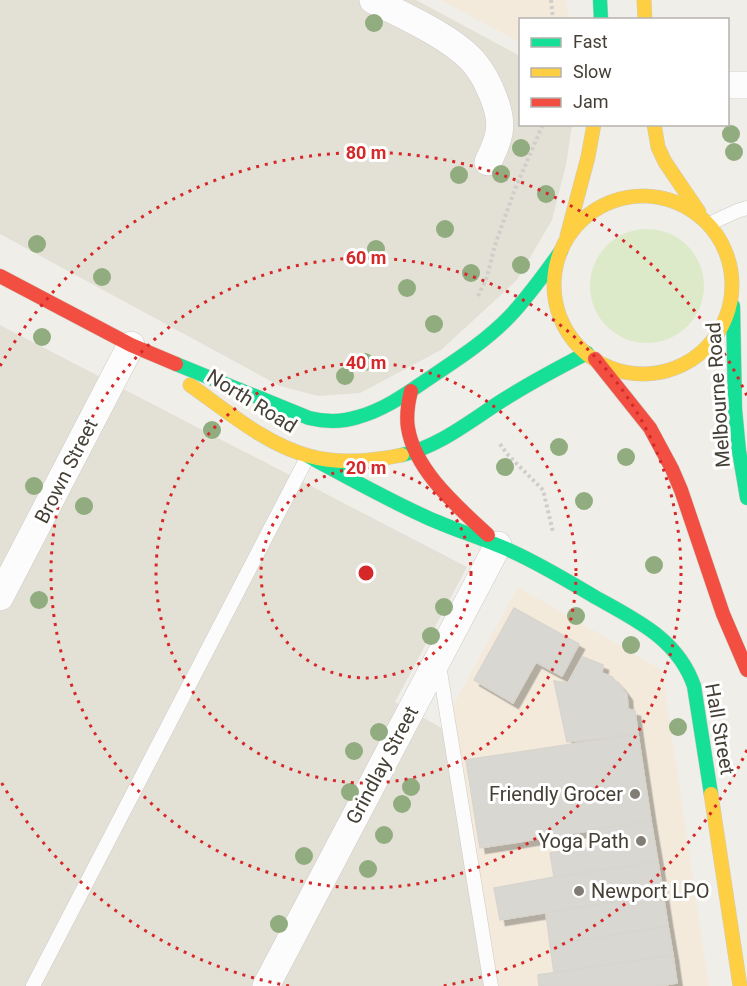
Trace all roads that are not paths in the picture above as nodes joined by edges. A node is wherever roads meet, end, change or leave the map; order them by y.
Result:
1 (373, 0) edge
2 (600, 0) edge
3 (644, 0) edge
4 (601, 18) edge
5 (645, 18) edge
6 (729, 85) edge
7 (747, 85) edge
8 (594, 126) edge
9 (654, 126) edge
10 (488, 162) dead end
11 (747, 208) edge
12 (707, 222) junction
13 (564, 246) junction
14 (0, 276) edge
15 (732, 292) junction
16 (747, 332) edge
17 (131, 345) junction
18 (591, 356) junction
19 (411, 391) junction
20 (416, 451) junction
21 (308, 456) junction
22 (747, 498) edge
23 (498, 545) junction
24 (0, 597) edge
25 (438, 660) junction
26 (747, 670) edge
27 (33, 986) edge
28 (266, 986) edge
29 (491, 986) edge
30 (740, 986) edge

1 - 10 street
2 - 4 main road
3 - 5 main road
6 - 7 street
8 - 13 main road
9 - 12 main road
11 - 12 lane
12 - 13 main road
12 - 15 main road
13 - 18 main road
13 - 19 main road, North Road
14 - 17 main road, North Road
15 - 16 main road
15 - 18 main road
15 - 22 main road, Melbourne Road
17 - 19 main road, North Road
17 - 21 main road, North Road
17 - 24 street, Brown Street
18 - 20 main road, North Road
18 - 26 main road
19 - 20 main road, Hall Street
20 - 21 main road, North Road
20 - 23 main road, Hall Street
21 - 23 main road, Hall Street
21 - 27 lane
23 - 25 street, Grindlay Street
23 - 30 main road, Hall Street
25 - 28 street, Grindlay Street
25 - 29 lane

